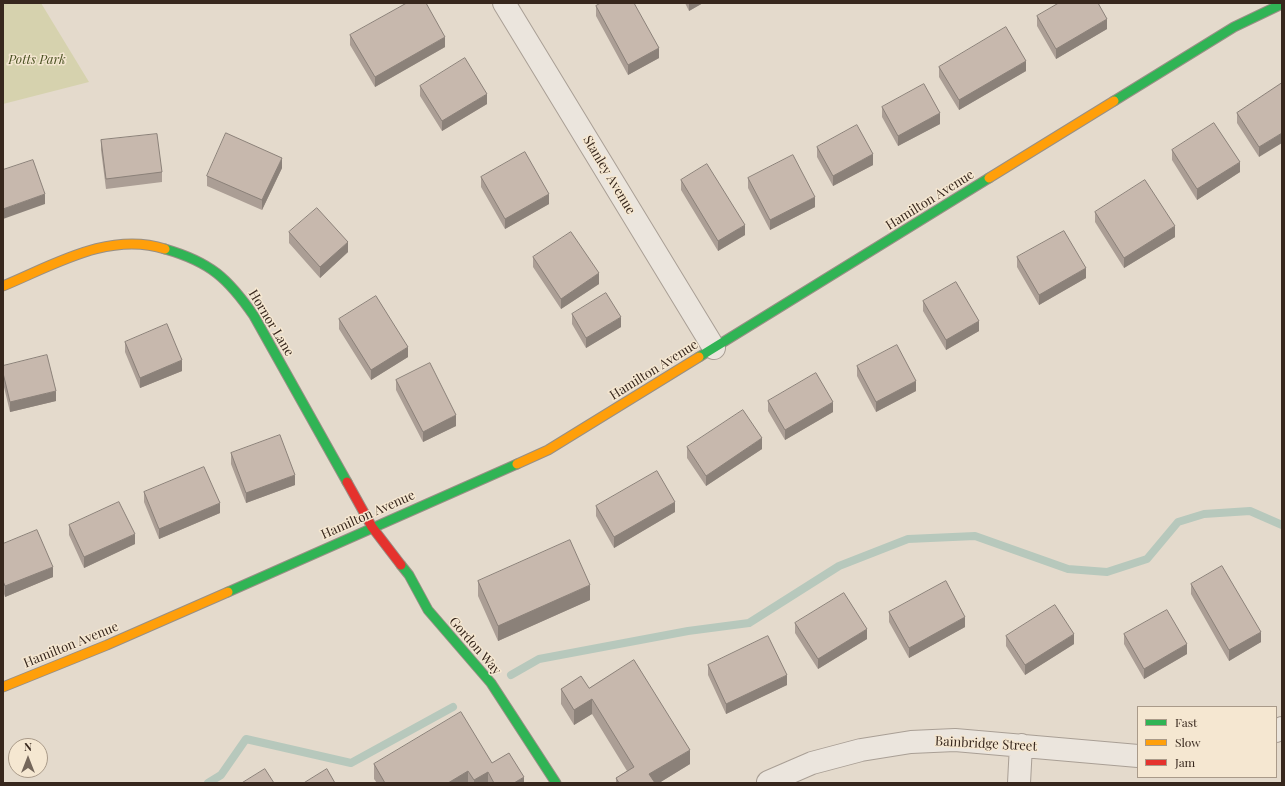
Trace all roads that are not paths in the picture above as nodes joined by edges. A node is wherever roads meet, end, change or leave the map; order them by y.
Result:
1 (504, 3) edge
2 (1282, 4) edge
3 (3, 286) edge
4 (714, 348) junction
5 (372, 528) junction
6 (3, 687) edge
7 (1021, 745) junction
8 (1137, 756) edge
9 (768, 782) edge
10 (556, 783) edge
11 (1019, 783) edge

1 - 4 street, Stanley Avenue
2 - 4 street, Hamilton Avenue
3 - 5 street, Hornor Lane
4 - 5 street, Hamilton Avenue
5 - 6 street, Hamilton Avenue
5 - 10 street, Gordon Way
7 - 8 street, Bainbridge Street
7 - 9 street, Bainbridge Street
7 - 11 street

